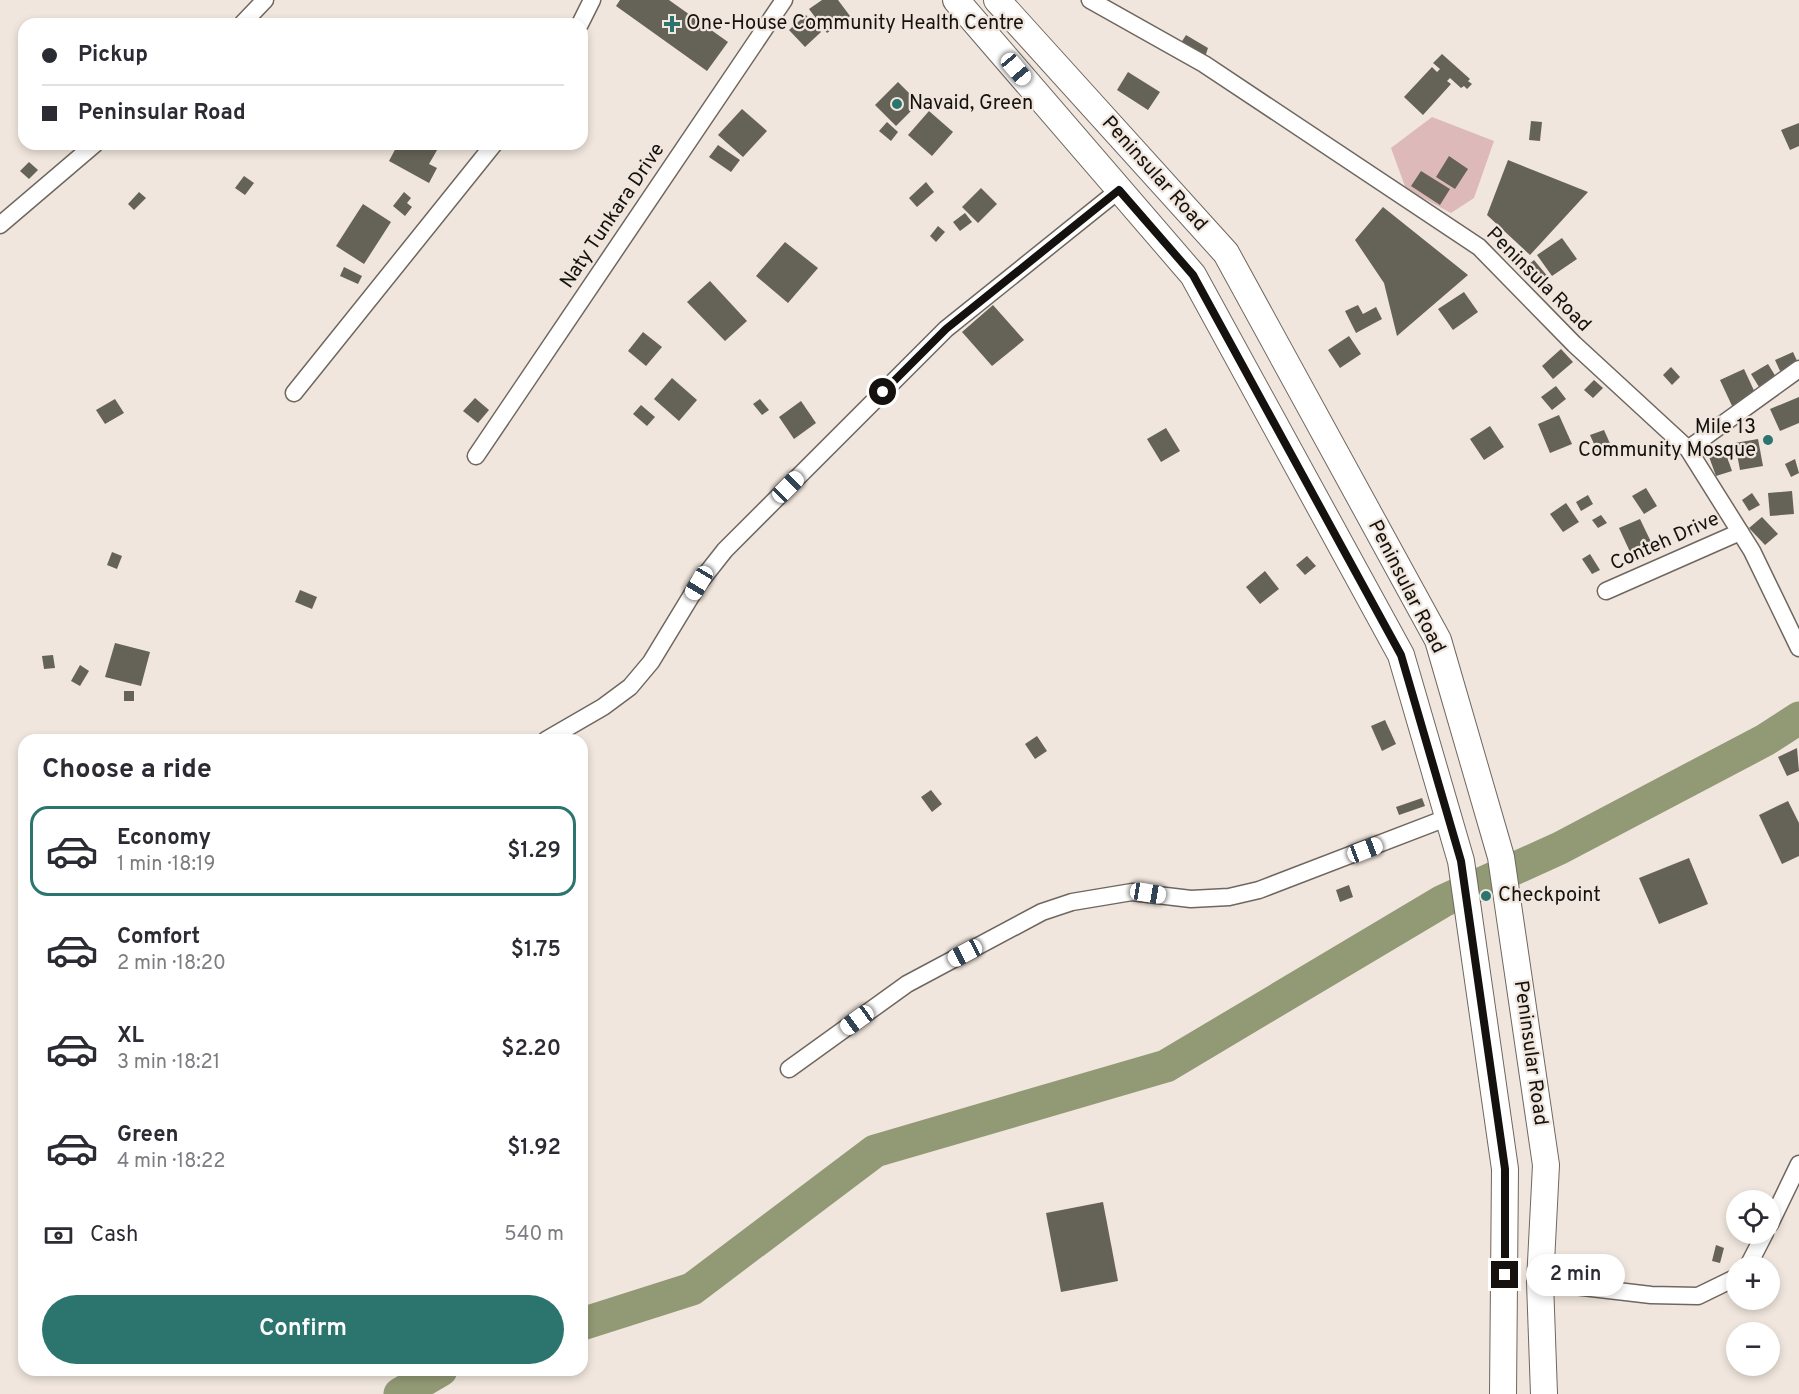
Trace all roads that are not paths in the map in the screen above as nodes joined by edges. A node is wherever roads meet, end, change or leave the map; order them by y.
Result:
1 (265, 0) edge
2 (592, 0) edge
3 (784, 0) edge
4 (956, 0) edge
5 (997, 0) edge
6 (1090, 0) edge
7 (248, 18) edge
8 (582, 18) edge
9 (88, 150) edge
10 (489, 150) edge
11 (1119, 190) junction
12 (0, 225) edge
13 (1799, 369) edge
14 (294, 393) dead end
15 (1688, 450) junction
16 (476, 456) dead end
17 (1740, 532) junction
18 (1606, 591) dead end
19 (1799, 648) edge
20 (556, 734) edge
21 (1449, 817) junction
22 (789, 1070) dead end
23 (1799, 1164) edge
24 (1780, 1203) edge
25 (1540, 1282) junction
26 (1726, 1282) edge
27 (1503, 1394) edge
28 (1544, 1394) edge

1 - 7 street
2 - 8 street
3 - 16 street, Naty Tunkara Drive
4 - 11 main road, Peninsular Road
5 - 25 main road, Peninsular Road
6 - 15 street, Peninsula Road
9 - 12 street
10 - 14 street
11 - 20 street
11 - 21 main road, Peninsular Road
13 - 15 street
15 - 17 street, Peninsula Road
17 - 18 street, Conteh Drive
17 - 19 street, Peninsula Road
21 - 22 street
21 - 27 main road, Peninsular Road
23 - 24 street
25 - 26 street
25 - 28 main road, Peninsular Road

